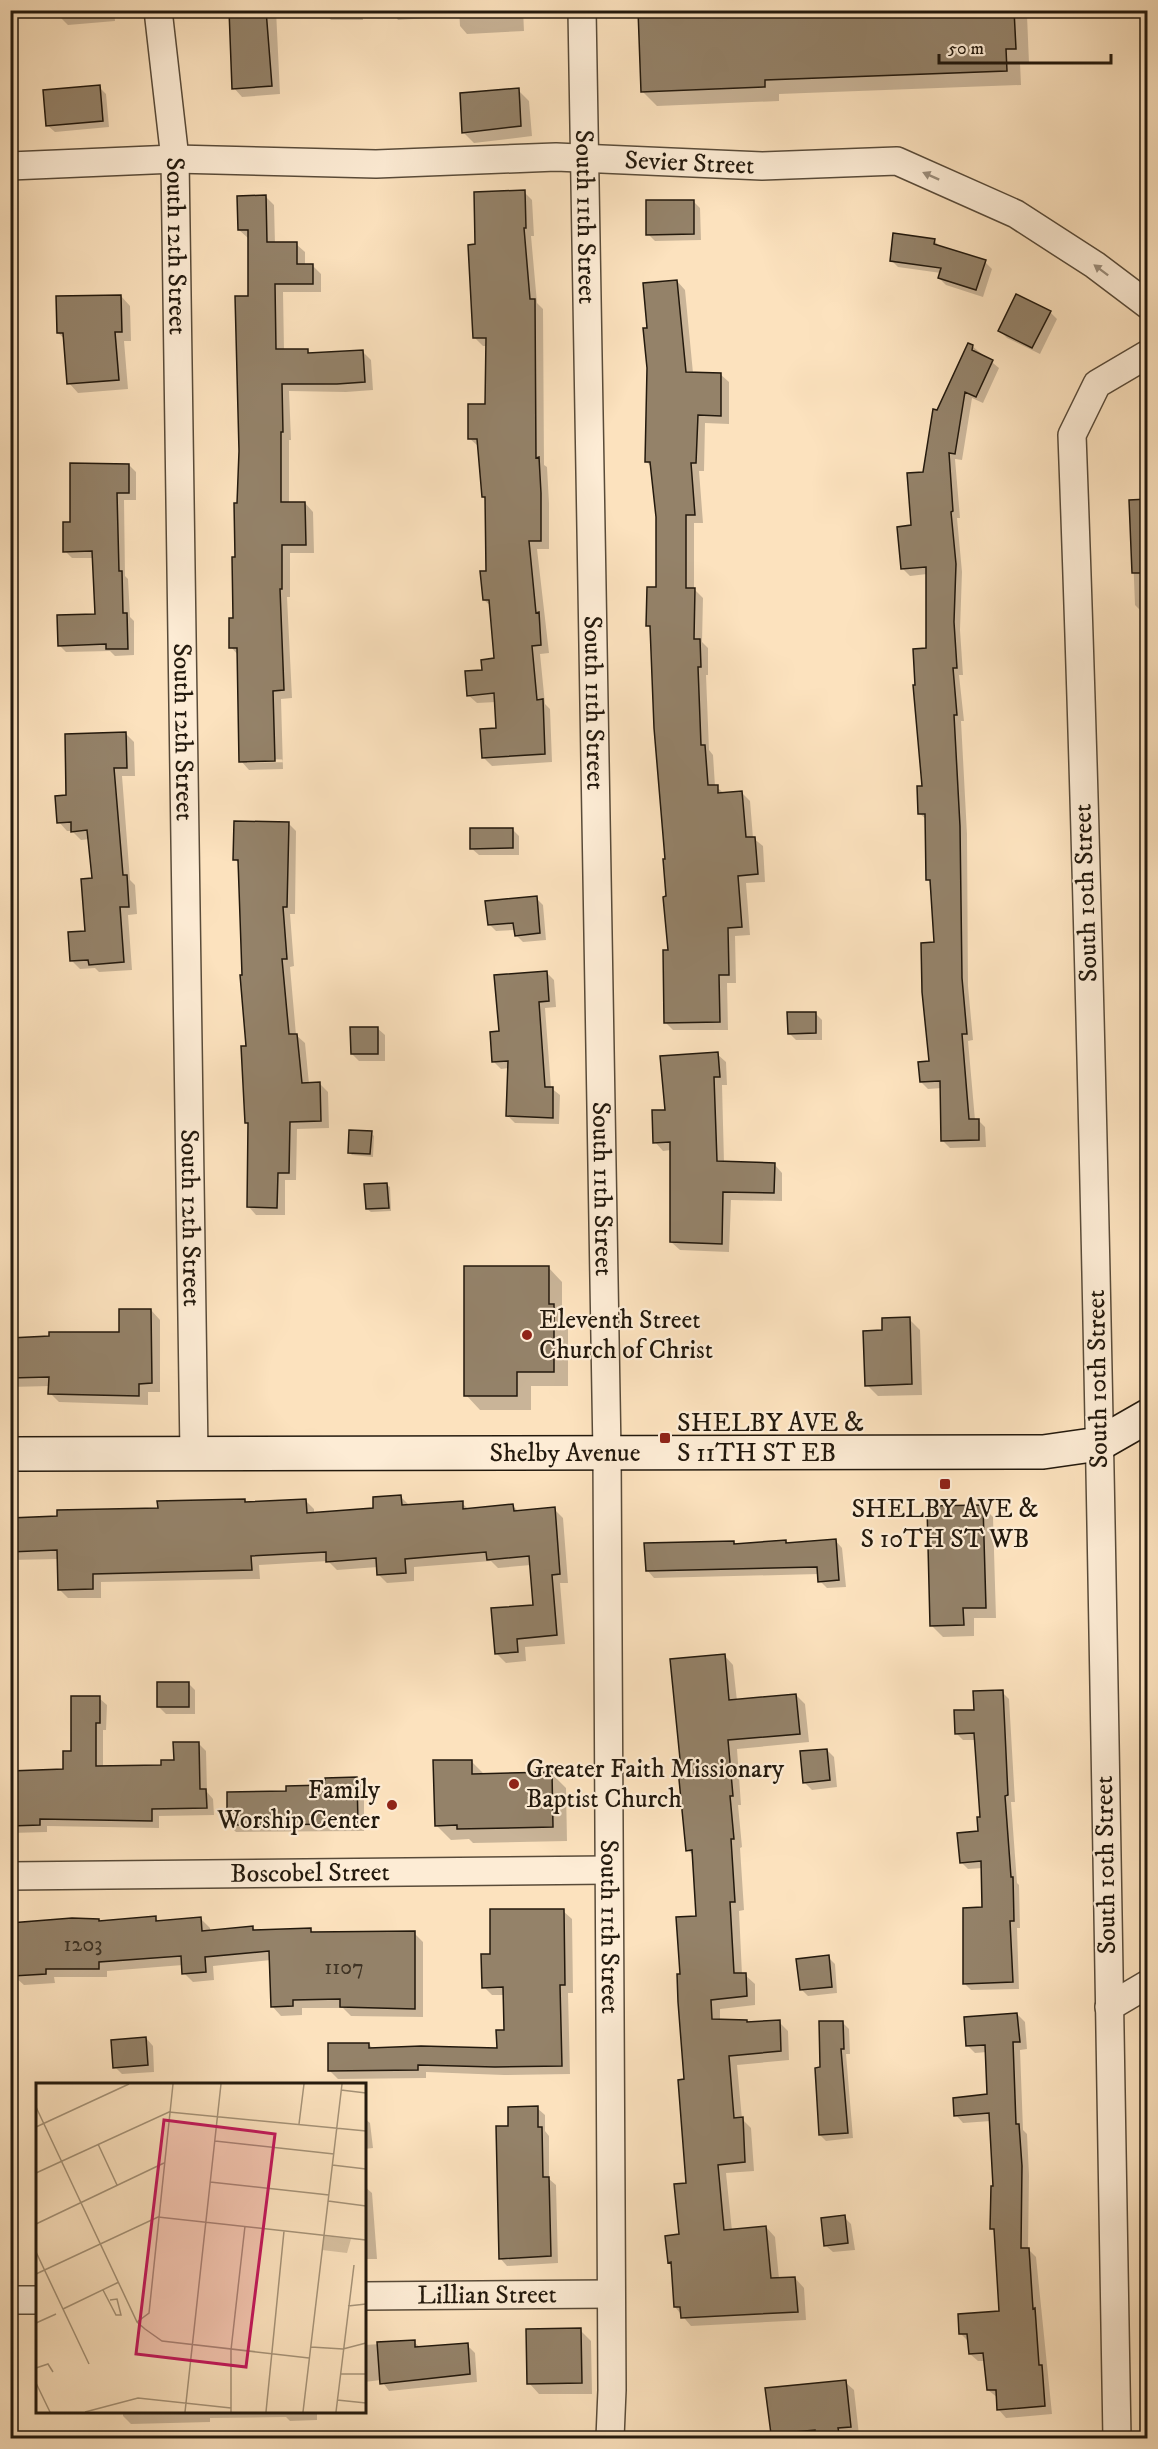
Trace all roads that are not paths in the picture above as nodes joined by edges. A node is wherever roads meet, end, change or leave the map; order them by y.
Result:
1 (158, 10) edge
2 (582, 10) edge
3 (584, 158) junction
4 (175, 159) junction
5 (10, 166) edge
6 (1148, 305) edge
7 (1148, 354) edge
8 (1148, 1416) edge
9 (1099, 1444) junction
10 (607, 1453) junction
11 (10, 1454) edge
12 (194, 1454) junction
13 (608, 1870) junction
14 (10, 1876) edge
15 (1148, 1984) edge
16 (1109, 2007) junction
17 (610, 2294) junction
18 (366, 2296) edge
19 (10, 2300) edge
20 (36, 2300) edge
21 (610, 2439) edge
22 (1117, 2439) edge

1 - 4 street, South 12th Street
2 - 3 street, South 11th Street
3 - 4 street, Sevier Street
6 -> 3 street, Sevier Street
3 - 10 street, South 11th Street
4 - 5 street, Sevier Street
4 - 12 street, South 12th Street
7 - 9 street, South 10th Street
8 - 9 street, Shelby Avenue
9 - 10 street, Shelby Avenue
9 - 16 street, South 10th Street
10 - 12 street, Shelby Avenue
10 - 13 street, South 11th Street
11 - 12 street, Shelby Avenue
13 - 14 street, Boscobel Street
13 - 17 street, South 11th Street
15 - 16 street
16 - 22 street, South 10th Street
17 - 18 street, Lillian Street
17 - 21 street, South 11th Street
19 - 20 street

